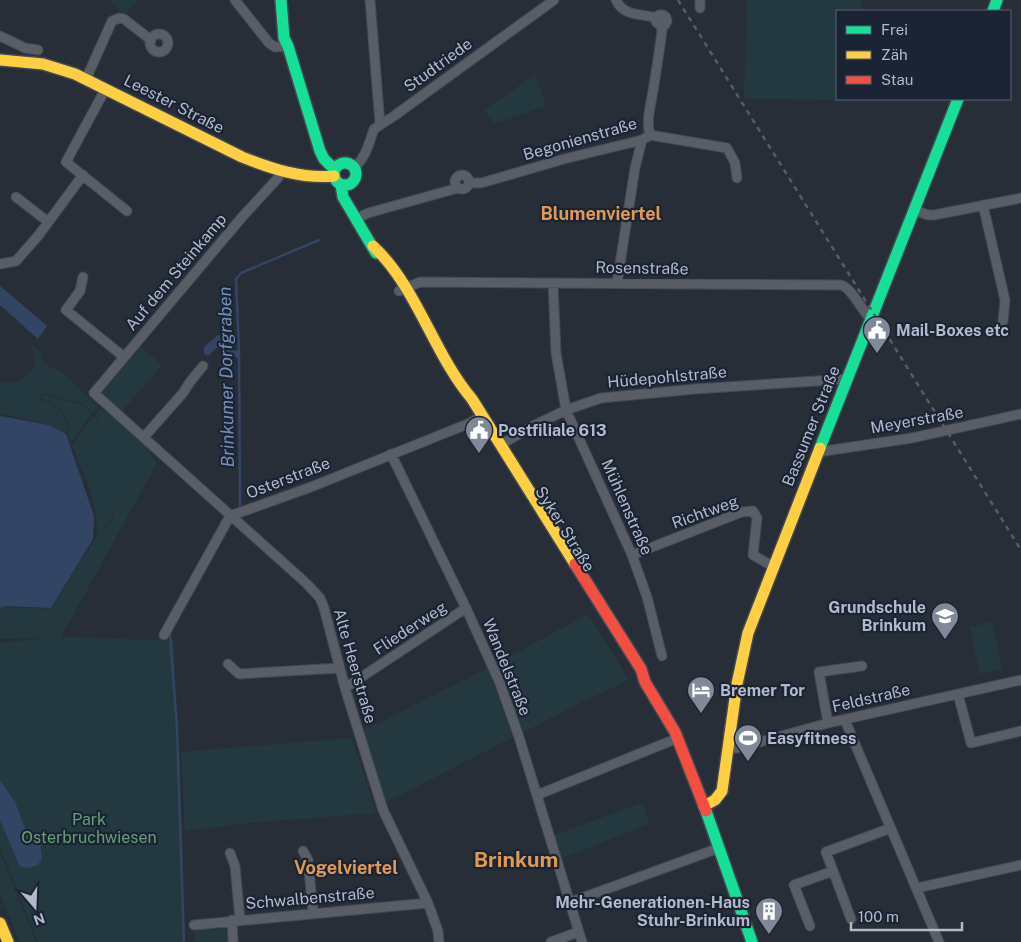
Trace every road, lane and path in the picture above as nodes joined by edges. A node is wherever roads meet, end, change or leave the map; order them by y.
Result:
1 (235, 0) edge
2 (282, 0) edge
3 (370, 0) edge
4 (554, 0) edge
5 (616, 0) edge
6 (0, 36) edge
7 (150, 40) dead end
8 (288, 46) junction
9 (38, 50) dead end
10 (0, 60) edge
11 (86, 79) junction
12 (106, 88) junction
13 (958, 100) edge
14 (380, 124) junction
15 (646, 137) junction
16 (355, 167) junction
17 (281, 170) junction
18 (83, 175) junction
19 (340, 176) junction
20 (737, 178) dead end
21 (16, 197) dead end
22 (1021, 198) edge
23 (983, 205) junction
24 (914, 210) junction
25 (127, 211) dead end
26 (356, 218) junction
27 (48, 221) junction
28 (0, 264) edge
29 (83, 277) dead end
30 (553, 283) junction
31 (617, 283) junction
32 (402, 289) junction
33 (870, 319) junction
34 (1003, 321) dead end
35 (124, 357) junction
36 (203, 366) dead end
37 (847, 379) junction
38 (94, 393) joint
39 (566, 410) junction
40 (1021, 414) edge
41 (480, 417) junction
42 (144, 437) junction
43 (500, 445) junction
44 (818, 452) junction
45 (391, 454) junction
46 (230, 516) junction
47 (632, 555) junction
48 (772, 566) junction
49 (466, 608) junction
50 (164, 635) dead end
51 (662, 656) dead end
52 (228, 664) dead end
53 (862, 666) dead end
54 (339, 668) junction
55 (1021, 680) edge
56 (644, 682) junction
57 (345, 688) junction
58 (958, 694) junction
59 (846, 719) junction
60 (828, 723) junction
61 (1021, 731) edge
62 (678, 738) junction
63 (728, 748) junction
64 (537, 796) junction
65 (702, 801) junction
66 (891, 828) junction
67 (719, 848) junction
68 (303, 851) dead end
69 (230, 853) dead end
70 (1021, 865) edge
71 (833, 871) junction
72 (917, 888) junction
73 (571, 902) junction
74 (428, 903) junction
75 (313, 913) junction
76 (851, 919) dead end
77 (236, 920) junction
78 (0, 922) edge
79 (194, 925) dead end
80 (810, 926) dead end
81 (578, 932) junction
82 (8, 942) edge
83 (233, 942) edge
84 (439, 942) edge
85 (551, 942) edge
86 (582, 942) edge
87 (752, 942) edge
88 (939, 942) edge

1 - 8 street
2 - 8 main road
3 - 14 street
4 - 14 street, Studtriede
5 - 15 street
6 - 9 street
7 - 11 street
8 - 19 main road
10 - 11 main road, Leester Straße
11 - 12 main road, Leester Straße
12 - 17 main road, Leester Straße
12 - 18 street
13 - 24 main road, Bassumer Straße
14 - 16 street
15 - 20 street, Begonienstraße
15 - 26 street, Begonienstraße
15 - 31 street
16 - 19 main road, Leester Straße
16 - 19 main road
17 - 19 main road, Leester Straße
17 - 35 street, Auf dem Steinkamp
18 - 25 street
18 - 27 street
19 - 26 main road, Syker Straße
21 - 27 street
22 - 23 street
23 - 24 street
23 - 34 street
24 - 33 main road, Bassumer Straße
26 - 32 main road, Syker Straße
27 - 28 street
29 - 35 street
30 - 31 street, Rosenstraße
30 - 32 street, Rosenstraße
30 - 39 street, Mühlenstraße
31 - 33 street, Rosenstraße
32 - 41 main road, Syker Straße
33 - 37 main road, Bassumer Straße
35 - 38 street, Auf dem Steinkamp
36 - 42 street
37 - 39 street, Hüdepohlstraße
37 - 44 main road, Bassumer Straße
38 - 42 street, Alte Heerstraße
39 - 43 street, Hüdepohlstraße
39 - 47 street, Mühlenstraße
40 - 44 street, Meyerstraße
41 - 43 main road, Syker Straße
41 - 45 street, Osterstraße
41 - 56 main road, Syker Straße
42 - 46 street, Alte Heerstraße
43 - 56 main road, Syker Straße
44 - 48 main road, Bassumer Straße
45 - 46 street, Osterstraße
45 - 49 street, Wandelstraße
46 - 50 street, Osterstraße
46 - 54 street, Alte Heerstraße
47 - 48 street, Richtweg
47 - 51 street, Mühlenstraße
48 - 63 main road, Bassumer Straße
49 - 57 street, Fliederweg
49 - 64 street, Wandelstraße
52 - 54 street
53 - 60 street
54 - 57 street, Alte Heerstraße
55 - 58 street, Feldstraße
56 - 62 main road, Syker Straße
57 - 74 street, Alte Heerstraße
58 - 59 street, Feldstraße
58 - 61 street
59 - 60 street, Feldstraße
59 - 66 street
60 - 63 street, Feldstraße
62 - 64 street
62 - 65 main road, Syker Straße
63 - 65 main road, Bassumer Straße
64 - 73 street, Wandelstraße
65 - 67 main road, Syker Straße
66 - 71 street
66 - 72 street
67 - 73 street
67 - 87 main road, Syker Straße
68 - 75 street
69 - 77 street
70 - 72 street
71 - 76 street
71 - 80 street
72 - 88 street
73 - 81 street, Wandelstraße
74 - 75 street, Schwalbenstraße
74 - 84 street, Alte Heerstraße
75 - 77 street, Schwalbenstraße
77 - 79 street, Schwalbenstraße
77 - 83 street
78 - 82 main road
81 - 85 street
81 - 86 street, Wandelstraße

